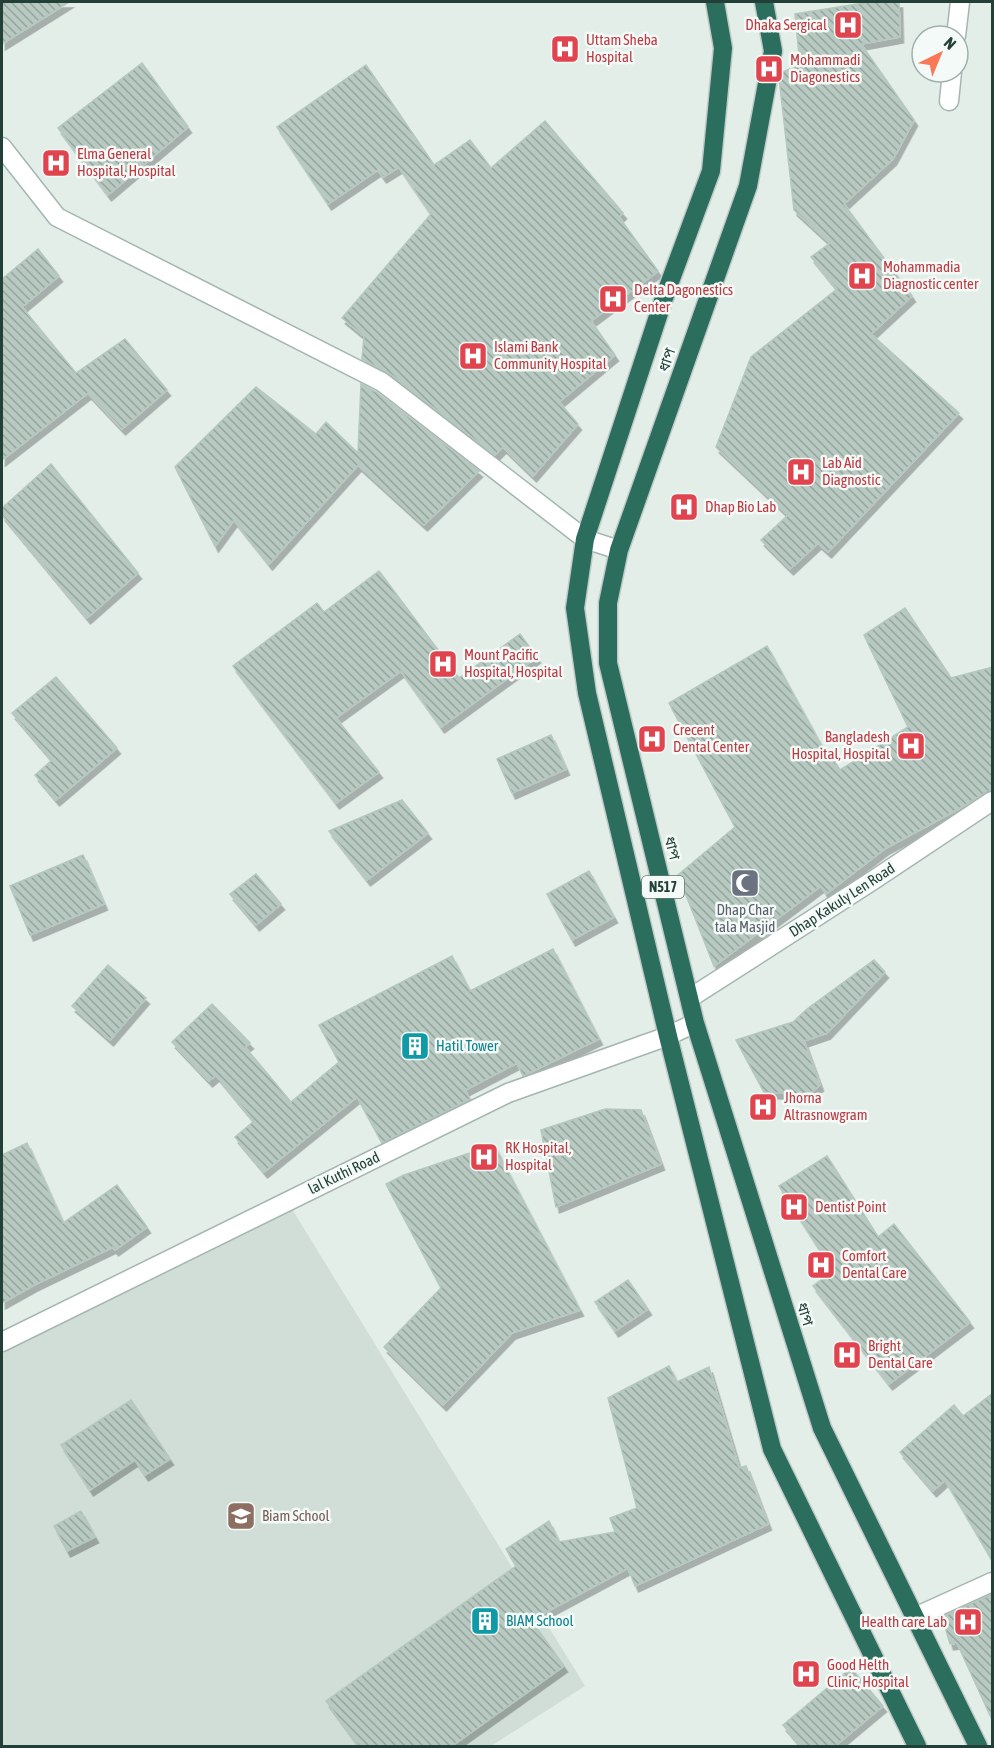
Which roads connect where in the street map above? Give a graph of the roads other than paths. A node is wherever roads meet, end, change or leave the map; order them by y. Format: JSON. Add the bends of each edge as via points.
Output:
{"nodes":[{"id":1,"x":715,"y":2,"type":"edge"},
{"id":2,"x":764,"y":2,"type":"edge"},
{"id":3,"x":960,"y":2,"type":"edge"},
{"id":4,"x":957,"y":24,"type":"edge"},
{"id":5,"x":951,"y":84,"type":"edge"},
{"id":6,"x":949,"y":101,"type":"dead end"},
{"id":7,"x":2,"y":147,"type":"edge"},
{"id":8,"x":585,"y":539,"type":"junction"},
{"id":9,"x":619,"y":550,"type":"junction"},
{"id":10,"x":993,"y":801,"type":"edge"},
{"id":11,"x":690,"y":998,"type":"junction"},
{"id":12,"x":695,"y":1023,"type":"junction"},
{"id":13,"x":668,"y":1036,"type":"junction"},
{"id":14,"x":2,"y":1342,"type":"edge"},
{"id":15,"x":993,"y":1582,"type":"edge"},
{"id":16,"x":915,"y":1617,"type":"junction"},
{"id":17,"x":917,"y":1746,"type":"edge"},
{"id":18,"x":978,"y":1746,"type":"edge"}],
"edges":[{"from":1,"to":8,"type":"highway","name":"ধাপ","number":"N517","via":[[723,48],[711,171],[664,298]]},
{"from":2,"to":9,"type":"highway","name":"ধাপ","number":"N517","via":[[773,51],[748,186]]},
{"from":3,"to":4,"type":"street"},
{"from":5,"to":6,"type":"street"},
{"from":7,"to":8,"type":"street","via":[[57,217],[382,382]]},
{"from":8,"to":9,"type":"street"},
{"from":8,"to":13,"type":"highway","name":"ধাপ","number":"N517","via":[[575,608],[587,693]]},
{"from":9,"to":11,"type":"highway","name":"ধাপ","number":"N517","via":[[608,603],[608,663]]},
{"from":10,"to":11,"type":"street","name":"Dhap Kakuly Len Road"},
{"from":11,"to":12,"type":"highway","name":"ধাপ","number":"N517"},
{"from":12,"to":13,"type":"street","name":"lal Kuthi Road"},
{"from":12,"to":16,"type":"highway","name":"ধাপ","number":"N517","via":[[822,1428]]},
{"from":13,"to":14,"type":"street","name":"lal Kuthi Road","via":[[508,1093]]},
{"from":13,"to":17,"type":"highway","name":"ধাপ","number":"N517","via":[[772,1449]]},
{"from":15,"to":16,"type":"street"},
{"from":16,"to":18,"type":"highway","name":"ধাপ","number":"N517"}]}
